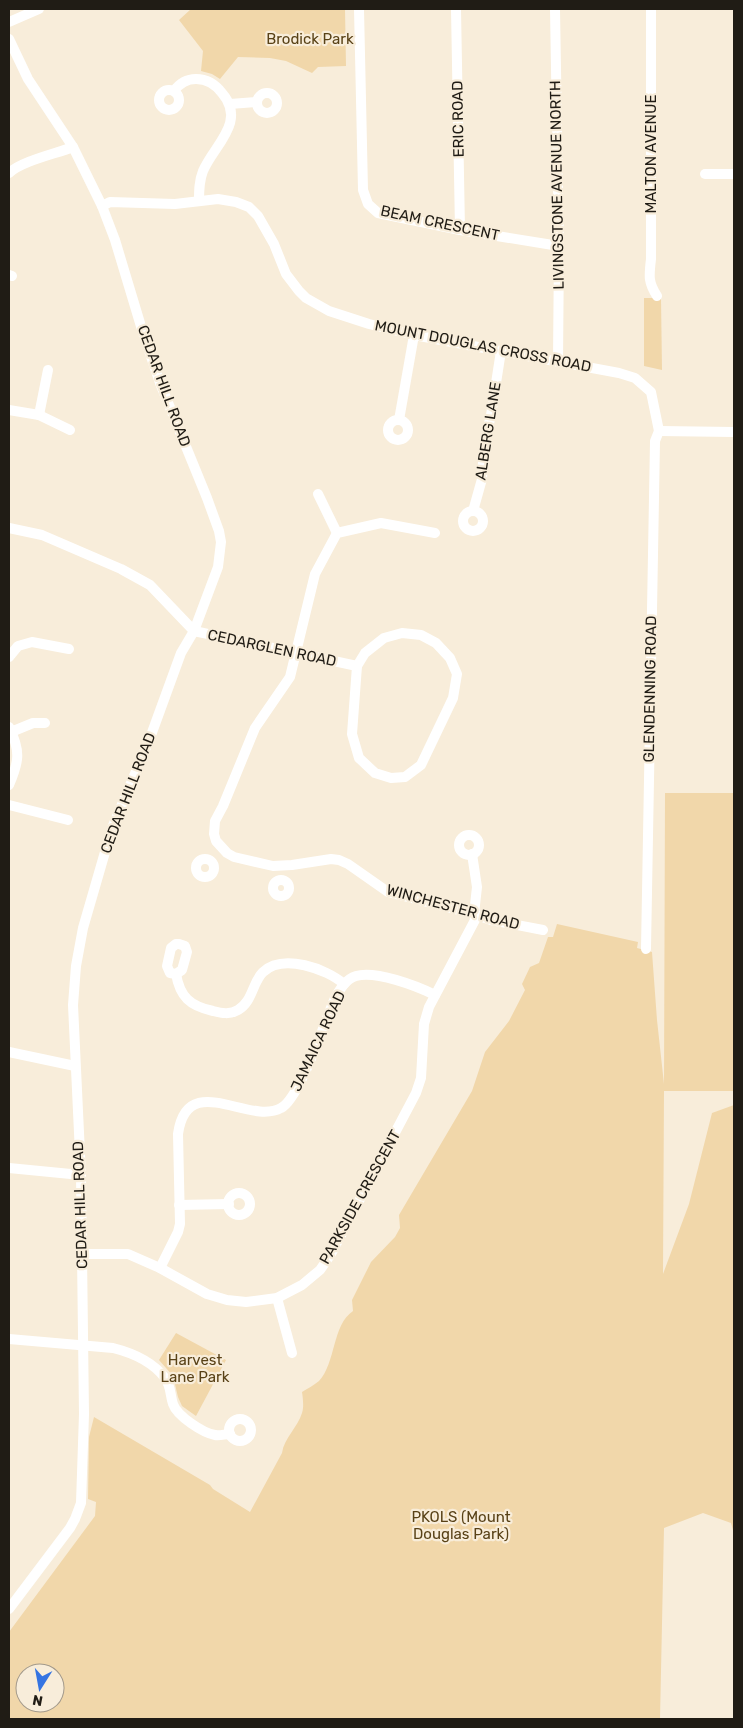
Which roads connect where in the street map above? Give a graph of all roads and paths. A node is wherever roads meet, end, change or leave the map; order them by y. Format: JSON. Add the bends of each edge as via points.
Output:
{"nodes":[{"id":1,"x":39,"y":9,"type":"edge"},
{"id":2,"x":359,"y":9,"type":"edge"},
{"id":3,"x":456,"y":9,"type":"edge"},
{"id":4,"x":555,"y":9,"type":"edge"},
{"id":5,"x":651,"y":9,"type":"edge"},
{"id":6,"x":9,"y":22,"type":"edge"},
{"id":7,"x":9,"y":39,"type":"edge"},
{"id":8,"x":174,"y":91,"type":"dead end"},
{"id":9,"x":257,"y":102,"type":"dead end"},
{"id":10,"x":230,"y":104,"type":"junction"},
{"id":11,"x":73,"y":147,"type":"junction"},
{"id":12,"x":9,"y":173,"type":"edge"},
{"id":13,"x":705,"y":174,"type":"dead end"},
{"id":14,"x":734,"y":174,"type":"edge"},
{"id":15,"x":198,"y":201,"type":"junction"},
{"id":16,"x":102,"y":206,"type":"junction"},
{"id":17,"x":460,"y":230,"type":"junction"},
{"id":18,"x":559,"y":246,"type":"junction"},
{"id":19,"x":658,"y":296,"type":"dead end"},
{"id":20,"x":414,"y":335,"type":"junction"},
{"id":21,"x":501,"y":351,"type":"junction"},
{"id":22,"x":558,"y":362,"type":"junction"},
{"id":23,"x":48,"y":370,"type":"dead end"},
{"id":24,"x":9,"y":410,"type":"edge"},
{"id":25,"x":39,"y":415,"type":"junction"},
{"id":26,"x":399,"y":420,"type":"dead end"},
{"id":27,"x":70,"y":430,"type":"dead end"},
{"id":28,"x":659,"y":431,"type":"junction"},
{"id":29,"x":734,"y":432,"type":"edge"},
{"id":30,"x":318,"y":494,"type":"dead end"},
{"id":31,"x":474,"y":511,"type":"dead end"},
{"id":32,"x":9,"y":528,"type":"edge"},
{"id":33,"x":336,"y":533,"type":"junction"},
{"id":34,"x":435,"y":533,"type":"dead end"},
{"id":35,"x":194,"y":631,"type":"junction"},
{"id":36,"x":69,"y":649,"type":"dead end"},
{"id":37,"x":297,"y":653,"type":"junction"},
{"id":38,"x":9,"y":657,"type":"edge"},
{"id":39,"x":357,"y":666,"type":"junction"},
{"id":40,"x":45,"y":723,"type":"dead end"},
{"id":41,"x":10,"y":730,"type":"edge"},
{"id":42,"x":9,"y":785,"type":"edge"},
{"id":43,"x":9,"y":805,"type":"edge"},
{"id":44,"x":68,"y":820,"type":"dead end"},
{"id":45,"x":221,"y":847,"type":"junction"},
{"id":46,"x":472,"y":854,"type":"dead end"},
{"id":47,"x":211,"y":861,"type":"dead end"},
{"id":48,"x":282,"y":865,"type":"junction"},
{"id":49,"x":282,"y":880,"type":"dead end"},
{"id":50,"x":474,"y":914,"type":"junction"},
{"id":51,"x":543,"y":930,"type":"dead end"},
{"id":52,"x":646,"y":949,"type":"dead end"},
{"id":53,"x":176,"y":974,"type":"dead end"},
{"id":54,"x":344,"y":984,"type":"junction"},
{"id":55,"x":435,"y":995,"type":"junction"},
{"id":56,"x":9,"y":1052,"type":"edge"},
{"id":57,"x":75,"y":1066,"type":"junction"},
{"id":58,"x":9,"y":1168,"type":"edge"},
{"id":59,"x":80,"y":1175,"type":"junction"},
{"id":60,"x":228,"y":1204,"type":"dead end"},
{"id":61,"x":179,"y":1205,"type":"junction"},
{"id":62,"x":82,"y":1254,"type":"junction"},
{"id":63,"x":160,"y":1268,"type":"junction"},
{"id":64,"x":277,"y":1298,"type":"junction"},
{"id":65,"x":9,"y":1339,"type":"edge"},
{"id":66,"x":83,"y":1346,"type":"junction"},
{"id":67,"x":292,"y":1353,"type":"dead end"},
{"id":68,"x":230,"y":1434,"type":"dead end"},
{"id":69,"x":9,"y":1609,"type":"edge"}],
"edges":[{"from":1,"to":6,"type":"street"},
{"from":2,"to":17,"type":"street","name":"BEAM CRESCENT","via":[[363,190],[368,204],[378,213]]},
{"from":3,"to":17,"type":"street","name":"ERIC ROAD"},
{"from":4,"to":18,"type":"street","name":"LIVINGSTONE AVENUE NORTH"},
{"from":5,"to":19,"type":"street","name":"MALTON AVENUE","via":[[649,276]]},
{"from":7,"to":11,"type":"street","name":"CEDAR HILL ROAD","via":[[28,79]]},
{"from":8,"to":10,"type":"street","via":[[188,80],[202,79],[219,88]]},
{"from":9,"to":10,"type":"street"},
{"from":10,"to":15,"type":"street","via":[[228,128],[203,170]]},
{"from":11,"to":12,"type":"street","via":[[23,164]]},
{"from":11,"to":16,"type":"street","name":"CEDAR HILL ROAD"},
{"from":13,"to":14,"type":"street"},
{"from":15,"to":16,"type":"street","name":"MOUNT DOUGLAS CROSS ROAD","via":[[175,204],[110,202]]},
{"from":15,"to":20,"type":"street","name":"MOUNT DOUGLAS CROSS ROAD","via":[[236,202],[249,207],[274,244],[286,274],[306,298],[369,324]]},
{"from":16,"to":35,"type":"street","name":"CEDAR HILL ROAD","via":[[160,383],[219,531],[221,553],[218,567]]},
{"from":17,"to":18,"type":"street","name":"BEAM CRESCENT"},
{"from":18,"to":22,"type":"street","name":"LIVINGSTONE AVENUE NORTH"},
{"from":20,"to":21,"type":"street","name":"MOUNT DOUGLAS CROSS ROAD"},
{"from":20,"to":26,"type":"street"},
{"from":21,"to":22,"type":"street","name":"MOUNT DOUGLAS CROSS ROAD"},
{"from":21,"to":31,"type":"street","name":"ALBERG LANE","via":[[484,445],[483,474]]},
{"from":22,"to":28,"type":"street","name":"MOUNT DOUGLAS CROSS ROAD","via":[[634,378],[651,392]]},
{"from":23,"to":25,"type":"street"},
{"from":24,"to":25,"type":"street"},
{"from":25,"to":27,"type":"street"},
{"from":28,"to":29,"type":"street"},
{"from":28,"to":52,"type":"street","name":"GLENDENNING ROAD","via":[[654,441]]},
{"from":30,"to":33,"type":"street"},
{"from":32,"to":35,"type":"street","name":"CEDARGLEN ROAD","via":[[42,535],[121,568],[150,586]]},
{"from":33,"to":34,"type":"street","via":[[381,523]]},
{"from":33,"to":37,"type":"street","via":[[315,574]]},
{"from":35,"to":37,"type":"street","name":"CEDARGLEN ROAD"},
{"from":35,"to":57,"type":"street","name":"CEDAR HILL ROAD","via":[[181,653],[112,828],[83,928],[73,1005]]},
{"from":36,"to":38,"type":"street","via":[[32,642],[18,646]]},
{"from":37,"to":39,"type":"street","name":"CEDARGLEN ROAD"},
{"from":37,"to":45,"type":"street","via":[[290,677],[255,728],[215,821],[214,834]]},
{"from":39,"to":39,"type":"street","name":"CEDARGLEN ROAD","via":[[352,734],[359,758],[375,773],[392,778],[405,777],[420,765],[453,698],[458,674],[450,658],[436,643],[421,635],[402,633],[384,638],[365,653]]},
{"from":40,"to":41,"type":"street"},
{"from":41,"to":42,"type":"street","via":[[17,749],[17,765]]},
{"from":43,"to":44,"type":"street"},
{"from":45,"to":47,"type":"street"},
{"from":45,"to":48,"type":"street","name":"WINCHESTER ROAD","via":[[234,857]]},
{"from":46,"to":50,"type":"street","name":"PARKSIDE CRESCENT","via":[[477,887]]},
{"from":48,"to":49,"type":"street"},
{"from":48,"to":50,"type":"street","name":"WINCHESTER ROAD","via":[[339,860],[388,892]]},
{"from":50,"to":51,"type":"street","name":"WINCHESTER ROAD"},
{"from":50,"to":55,"type":"street","name":"PARKSIDE CRESCENT","via":[[475,920]]},
{"from":53,"to":54,"type":"street","via":[[181,992],[194,1006],[221,1013],[237,1011],[244,1006],[263,973],[281,964],[328,972]]},
{"from":54,"to":55,"type":"street","name":"JAMAICA ROAD","via":[[367,975],[414,985]]},
{"from":54,"to":61,"type":"street","name":"JAMAICA ROAD","via":[[295,1092],[282,1108],[254,1111],[211,1101],[192,1107],[184,1115],[178,1134]]},
{"from":55,"to":64,"type":"street","name":"PARKSIDE CRESCENT","via":[[424,1024],[421,1078],[416,1093],[331,1254],[320,1270],[302,1285]]},
{"from":56,"to":57,"type":"street"},
{"from":57,"to":59,"type":"street","name":"CEDAR HILL ROAD"},
{"from":58,"to":59,"type":"street"},
{"from":59,"to":62,"type":"street","name":"CEDAR HILL ROAD"},
{"from":60,"to":61,"type":"street"},
{"from":61,"to":63,"type":"street","name":"JAMAICA ROAD","via":[[178,1232]]},
{"from":62,"to":63,"type":"street","name":"PARKSIDE CRESCENT","via":[[128,1254]]},
{"from":62,"to":66,"type":"street","name":"CEDAR HILL ROAD"},
{"from":63,"to":64,"type":"street","name":"PARKSIDE CRESCENT","via":[[207,1294],[227,1300],[246,1302]]},
{"from":64,"to":67,"type":"street"},
{"from":65,"to":66,"type":"street"},
{"from":66,"to":68,"type":"street","via":[[113,1348],[141,1358],[166,1379],[177,1412],[209,1434]]},
{"from":66,"to":69,"type":"street","name":"CEDAR HILL ROAD","via":[[81,1503],[70,1528]]}]}
